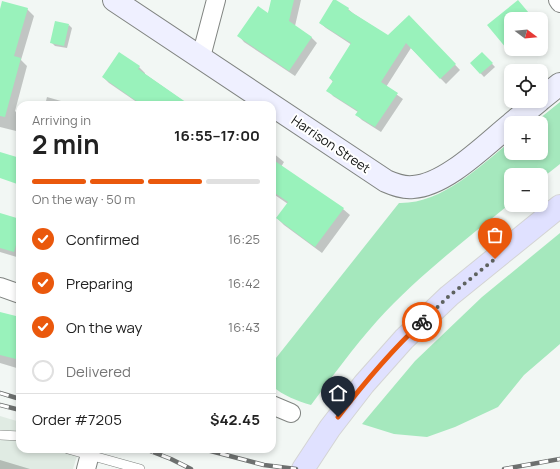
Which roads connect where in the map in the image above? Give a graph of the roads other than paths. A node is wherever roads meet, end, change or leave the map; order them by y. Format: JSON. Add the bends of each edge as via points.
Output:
{"nodes":[{"id":1,"x":114,"y":0,"type":"edge"},
{"id":2,"x":216,"y":0,"type":"edge"},
{"id":3,"x":558,"y":0,"type":"edge"},
{"id":4,"x":560,"y":3,"type":"edge"},
{"id":5,"x":201,"y":57,"type":"junction"},
{"id":6,"x":560,"y":84,"type":"edge"},
{"id":7,"x":548,"y":94,"type":"edge"},
{"id":8,"x":267,"y":101,"type":"edge"},
{"id":9,"x":276,"y":107,"type":"edge"},
{"id":10,"x":530,"y":108,"type":"edge"},
{"id":11,"x":521,"y":116,"type":"edge"},
{"id":12,"x":504,"y":130,"type":"edge"},
{"id":13,"x":560,"y":206,"type":"edge"},
{"id":14,"x":0,"y":287,"type":"edge"},
{"id":15,"x":16,"y":293,"type":"edge"},
{"id":16,"x":276,"y":407,"type":"edge"},
{"id":17,"x":291,"y":413,"type":"dead end"},
{"id":18,"x":0,"y":435,"type":"edge"},
{"id":19,"x":16,"y":436,"type":"edge"},
{"id":20,"x":74,"y":453,"type":"edge"},
{"id":21,"x":88,"y":462,"type":"edge"},
{"id":22,"x":140,"y":469,"type":"edge"},
{"id":23,"x":303,"y":469,"type":"edge"}],
"edges":[{"from":1,"to":5,"type":"street","name":"Harrison Street"},
{"from":2,"to":5,"type":"street"},
{"from":3,"to":4,"type":"street"},
{"from":5,"to":8,"type":"street","name":"Harrison Street"},
{"from":6,"to":7,"type":"street","name":"Harrison Street"},
{"from":9,"to":12,"type":"street","name":"Harrison Street","via":[[386,181],[398,186],[430,184],[450,174]]},
{"from":10,"to":11,"type":"street","name":"Harrison Street"},
{"from":13,"to":23,"type":"main road","via":[[449,296],[404,339],[364,384]]},
{"from":14,"to":15,"type":"street"},
{"from":16,"to":17,"type":"street"},
{"from":18,"to":19,"type":"lane"},
{"from":20,"to":21,"type":"lane"},
{"from":21,"to":22,"type":"lane"}]}
